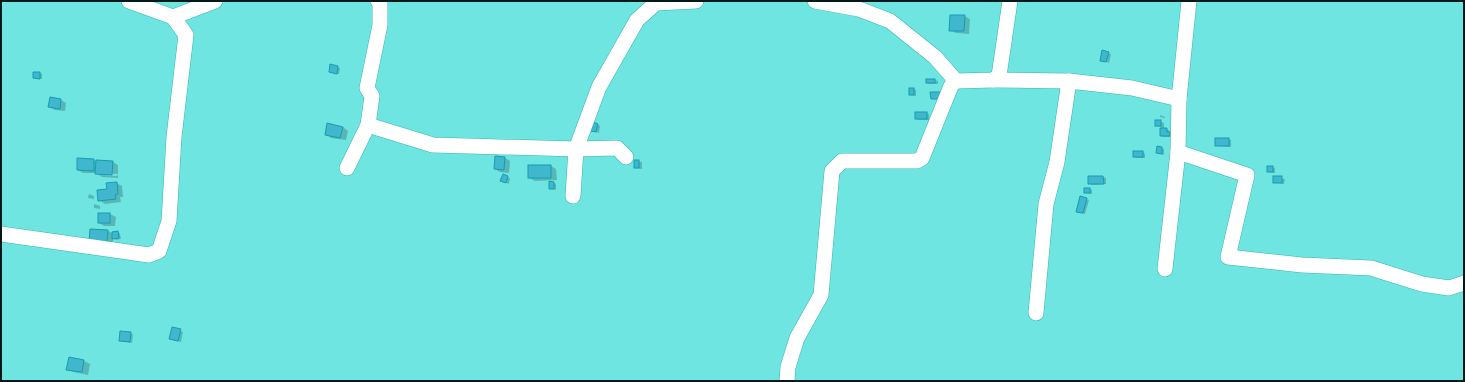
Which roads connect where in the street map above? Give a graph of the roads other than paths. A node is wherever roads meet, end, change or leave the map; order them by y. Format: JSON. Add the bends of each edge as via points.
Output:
{"nodes":[{"id":1,"x":129,"y":1,"type":"edge"},
{"id":2,"x":215,"y":1,"type":"edge"},
{"id":3,"x":378,"y":1,"type":"edge"},
{"id":4,"x":696,"y":1,"type":"edge"},
{"id":5,"x":815,"y":1,"type":"edge"},
{"id":6,"x":1010,"y":1,"type":"edge"},
{"id":7,"x":1189,"y":1,"type":"edge"},
{"id":8,"x":173,"y":17,"type":"junction"},
{"id":9,"x":993,"y":80,"type":"junction"},
{"id":10,"x":956,"y":81,"type":"junction"},
{"id":11,"x":1069,"y":81,"type":"junction"},
{"id":12,"x":1180,"y":99,"type":"junction"},
{"id":13,"x":368,"y":125,"type":"junction"},
{"id":14,"x":576,"y":149,"type":"junction"},
{"id":15,"x":1178,"y":152,"type":"junction"},
{"id":16,"x":626,"y":157,"type":"dead end"},
{"id":17,"x":347,"y":168,"type":"dead end"},
{"id":18,"x":574,"y":196,"type":"dead end"},
{"id":19,"x":1,"y":234,"type":"edge"},
{"id":20,"x":1165,"y":269,"type":"dead end"},
{"id":21,"x":1464,"y":282,"type":"edge"},
{"id":22,"x":1036,"y":312,"type":"dead end"},
{"id":23,"x":787,"y":381,"type":"edge"}],
"edges":[{"from":1,"to":8,"type":"street"},
{"from":2,"to":8,"type":"street"},
{"from":3,"to":13,"type":"street","via":[[380,25],[367,88],[372,96]]},
{"from":4,"to":14,"type":"street","via":[[656,3],[637,20],[599,87]]},
{"from":5,"to":10,"type":"street","via":[[859,9],[890,21],[935,57]]},
{"from":6,"to":9,"type":"street","via":[[999,76]]},
{"from":7,"to":12,"type":"street"},
{"from":8,"to":19,"type":"street","via":[[186,35],[174,137],[168,221],[159,251],[149,255]]},
{"from":9,"to":10,"type":"street"},
{"from":9,"to":11,"type":"street"},
{"from":10,"to":23,"type":"street","via":[[951,86],[922,158],[917,161],[842,161],[832,171],[821,295],[797,338],[788,367]]},
{"from":11,"to":12,"type":"street","via":[[1132,88]]},
{"from":11,"to":22,"type":"street","via":[[1057,162],[1046,204]]},
{"from":12,"to":15,"type":"street"},
{"from":13,"to":14,"type":"street","via":[[433,145]]},
{"from":13,"to":17,"type":"street"},
{"from":14,"to":16,"type":"street","via":[[617,148]]},
{"from":14,"to":18,"type":"street"},
{"from":15,"to":20,"type":"street"},
{"from":15,"to":21,"type":"street","via":[[1247,175],[1228,257],[1302,265],[1371,268],[1422,284],[1449,288]]}]}
